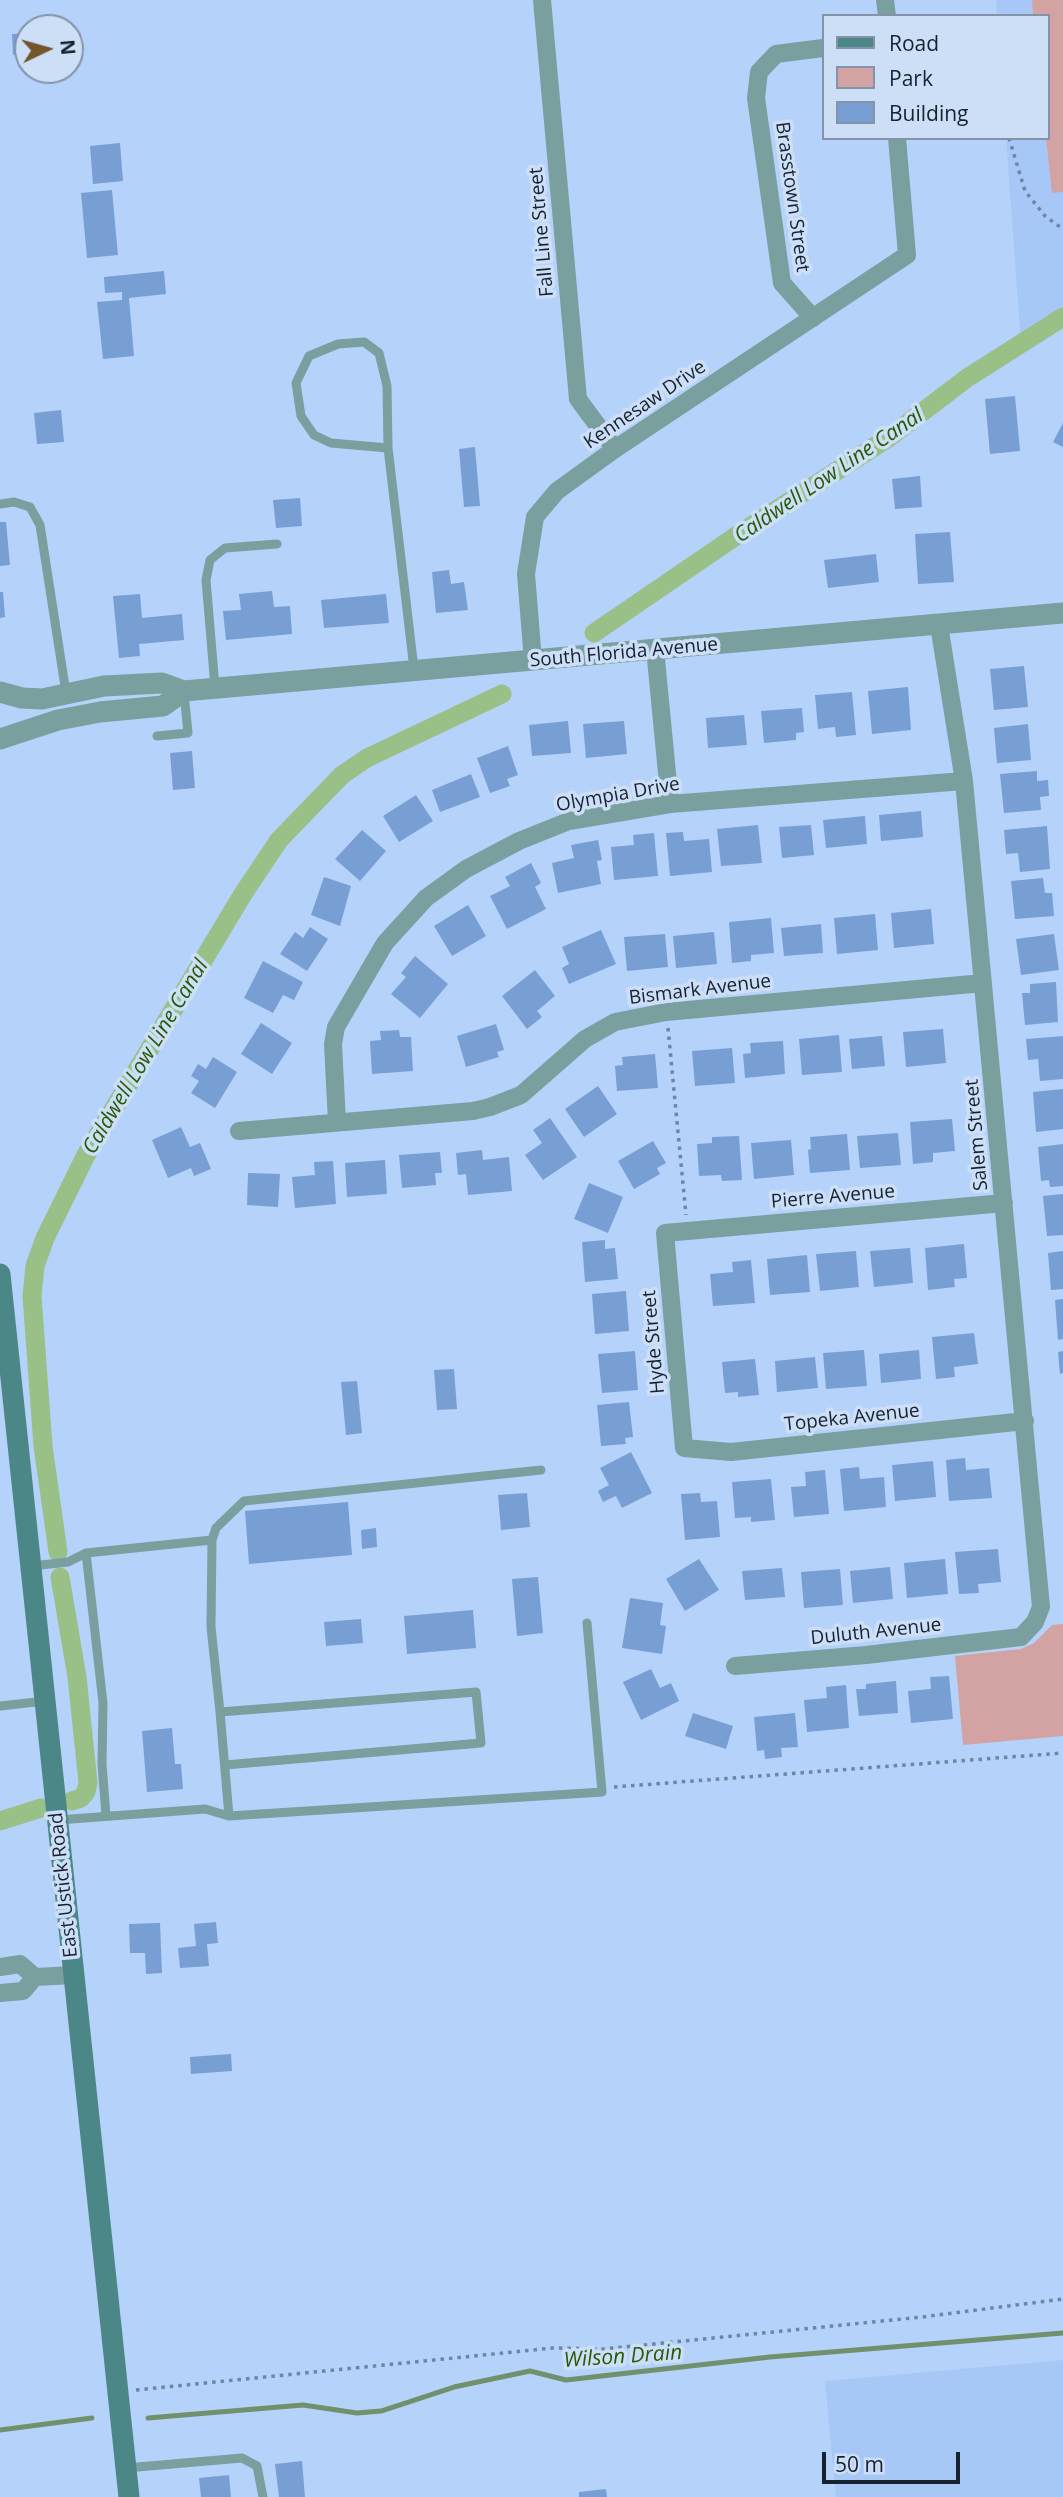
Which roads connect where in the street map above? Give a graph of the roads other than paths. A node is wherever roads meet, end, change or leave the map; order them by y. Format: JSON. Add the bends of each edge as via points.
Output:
{"nodes":[{"id":1,"x":542,"y":0,"type":"edge"},
{"id":2,"x":822,"y":48,"type":"edge"},
{"id":3,"x":897,"y":140,"type":"edge"},
{"id":4,"x":813,"y":318,"type":"junction"},
{"id":5,"x":388,"y":447,"type":"junction"},
{"id":6,"x":615,"y":449,"type":"junction"},
{"id":7,"x":0,"y":504,"type":"edge"},
{"id":8,"x":277,"y":544,"type":"dead end"},
{"id":9,"x":1063,"y":613,"type":"edge"},
{"id":10,"x":939,"y":625,"type":"junction"},
{"id":11,"x":655,"y":649,"type":"junction"},
{"id":12,"x":533,"y":661,"type":"junction"},
{"id":13,"x":414,"y":671,"type":"junction"},
{"id":14,"x":215,"y":689,"type":"junction"},
{"id":15,"x":184,"y":691,"type":"junction"},
{"id":16,"x":0,"y":692,"type":"edge"},
{"id":17,"x":66,"y":693,"type":"junction"},
{"id":18,"x":157,"y":736,"type":"dead end"},
{"id":19,"x":0,"y":739,"type":"edge"},
{"id":20,"x":964,"y":781,"type":"junction"},
{"id":21,"x":670,"y":804,"type":"junction"},
{"id":22,"x":984,"y":983,"type":"junction"},
{"id":23,"x":337,"y":1122,"type":"junction"},
{"id":24,"x":239,"y":1131,"type":"dead end"},
{"id":25,"x":1004,"y":1203,"type":"junction"},
{"id":26,"x":665,"y":1233,"type":"joint"},
{"id":27,"x":0,"y":1274,"type":"edge"},
{"id":28,"x":1025,"y":1421,"type":"junction"},
{"id":29,"x":684,"y":1448,"type":"joint"},
{"id":30,"x":541,"y":1470,"type":"dead end"},
{"id":31,"x":212,"y":1540,"type":"junction"},
{"id":32,"x":86,"y":1553,"type":"junction"},
{"id":33,"x":32,"y":1566,"type":"junction"},
{"id":34,"x":587,"y":1623,"type":"dead end"},
{"id":35,"x":1021,"y":1637,"type":"joint"},
{"id":36,"x":735,"y":1666,"type":"dead end"},
{"id":37,"x":45,"y":1701,"type":"junction"},
{"id":38,"x":0,"y":1706,"type":"edge"},
{"id":39,"x":220,"y":1712,"type":"junction"},
{"id":40,"x":225,"y":1765,"type":"junction"},
{"id":41,"x":106,"y":1816,"type":"junction"},
{"id":42,"x":229,"y":1816,"type":"junction"},
{"id":43,"x":57,"y":1820,"type":"junction"},
{"id":44,"x":0,"y":1966,"type":"edge"},
{"id":45,"x":74,"y":1975,"type":"junction"},
{"id":46,"x":35,"y":1977,"type":"junction"},
{"id":47,"x":0,"y":1993,"type":"edge"},
{"id":48,"x":126,"y":2468,"type":"junction"},
{"id":49,"x":129,"y":2497,"type":"edge"},
{"id":50,"x":263,"y":2497,"type":"edge"}],
"edges":[{"from":1,"to":6,"type":"street","name":"Fall Line Street","via":[[579,400]]},
{"from":2,"to":4,"type":"street","name":"Brasstown Street","via":[[776,54],[759,72],[756,98],[782,283]]},
{"from":3,"to":4,"type":"street","name":"Kennesaw Drive","via":[[906,255]]},
{"from":4,"to":6,"type":"street","name":"Kennesaw Drive"},
{"from":5,"to":5,"type":"lane","via":[[387,386],[379,353],[364,342],[338,344],[309,356],[296,383],[301,416],[314,435],[331,443]]},
{"from":5,"to":13,"type":"lane"},
{"from":6,"to":12,"type":"street","name":"Kennesaw Drive","via":[[556,491],[535,517],[526,574]]},
{"from":7,"to":17,"type":"lane","via":[[30,507],[40,525]]},
{"from":8,"to":14,"type":"lane","via":[[225,548],[211,560],[206,580]]},
{"from":9,"to":10,"type":"street","name":"South Florida Avenue"},
{"from":10,"to":11,"type":"street","name":"South Florida Avenue"},
{"from":10,"to":20,"type":"street","name":"Salem Street"},
{"from":11,"to":12,"type":"street","name":"South Florida Avenue"},
{"from":11,"to":21,"type":"street"},
{"from":12,"to":13,"type":"street","name":"South Florida Avenue"},
{"from":13,"to":14,"type":"street","name":"South Florida Avenue"},
{"from":14,"to":15,"type":"street","name":"South Florida Avenue"},
{"from":15,"to":17,"type":"street","name":"South Florida Avenue","via":[[162,683]]},
{"from":15,"to":18,"type":"lane","via":[[188,733]]},
{"from":15,"to":19,"type":"street","name":"South Florida Avenue","via":[[163,706],[58,720]]},
{"from":16,"to":17,"type":"street","name":"South Florida Avenue","via":[[42,699]]},
{"from":20,"to":21,"type":"street","name":"Olympia Drive"},
{"from":20,"to":22,"type":"street","name":"Salem Street"},
{"from":21,"to":23,"type":"street","name":"Olympia Drive","via":[[569,821],[466,869],[426,898],[385,943],[336,1027]]},
{"from":22,"to":23,"type":"street","name":"Bismark Avenue","via":[[666,1012],[615,1022],[585,1039],[521,1094],[490,1107]]},
{"from":22,"to":25,"type":"street","name":"Salem Street"},
{"from":23,"to":24,"type":"street","name":"Bismark Avenue"},
{"from":25,"to":26,"type":"street","name":"Pierre Avenue"},
{"from":25,"to":28,"type":"street","name":"Salem Street"},
{"from":26,"to":29,"type":"street","name":"Hyde Street"},
{"from":27,"to":33,"type":"main road","name":"East Ustick Road"},
{"from":28,"to":29,"type":"street","name":"Topeka Avenue","via":[[731,1452]]},
{"from":28,"to":35,"type":"street","name":"Salem Street","via":[[1041,1607]]},
{"from":30,"to":31,"type":"lane","via":[[244,1501],[216,1528]]},
{"from":31,"to":32,"type":"lane"},
{"from":31,"to":39,"type":"lane","via":[[211,1627]]},
{"from":32,"to":33,"type":"lane","via":[[68,1562]]},
{"from":32,"to":41,"type":"lane","via":[[103,1703]]},
{"from":33,"to":37,"type":"main road","name":"East Ustick Road"},
{"from":34,"to":42,"type":"lane","via":[[602,1793]]},
{"from":35,"to":36,"type":"street","name":"Duluth Avenue"},
{"from":37,"to":38,"type":"lane"},
{"from":37,"to":43,"type":"main road","name":"East Ustick Road"},
{"from":39,"to":40,"type":"lane"},
{"from":39,"to":40,"type":"lane","via":[[476,1692],[481,1743]]},
{"from":40,"to":42,"type":"lane"},
{"from":41,"to":42,"type":"lane","via":[[205,1809]]},
{"from":41,"to":43,"type":"lane"},
{"from":43,"to":45,"type":"main road","name":"East Ustick Road"},
{"from":44,"to":46,"type":"street","via":[[20,1965]]},
{"from":45,"to":46,"type":"street"},
{"from":45,"to":48,"type":"main road","name":"East Ustick Road"},
{"from":46,"to":47,"type":"street","via":[[23,1991]]},
{"from":48,"to":49,"type":"main road","name":"East Ustick Road"},
{"from":48,"to":50,"type":"lane","via":[[242,2458],[257,2466]]}]}
